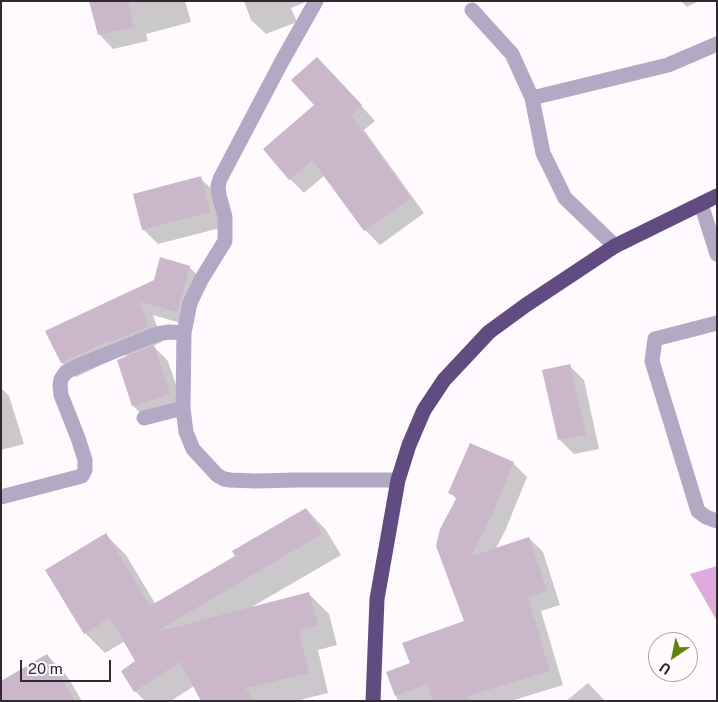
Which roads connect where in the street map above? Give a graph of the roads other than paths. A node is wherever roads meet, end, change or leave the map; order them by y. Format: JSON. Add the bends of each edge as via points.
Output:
{"nodes":[{"id":1,"x":316,"y":1,"type":"edge"},
{"id":2,"x":472,"y":10,"type":"dead end"},
{"id":3,"x":717,"y":44,"type":"edge"},
{"id":4,"x":532,"y":98,"type":"junction"},
{"id":5,"x":717,"y":196,"type":"edge"},
{"id":6,"x":701,"y":204,"type":"junction"},
{"id":7,"x":615,"y":246,"type":"junction"},
{"id":8,"x":717,"y":254,"type":"edge"},
{"id":9,"x":717,"y":323,"type":"edge"},
{"id":10,"x":184,"y":333,"type":"junction"},
{"id":11,"x":183,"y":408,"type":"junction"},
{"id":12,"x":144,"y":418,"type":"dead end"},
{"id":13,"x":398,"y":480,"type":"junction"},
{"id":14,"x":1,"y":497,"type":"edge"},
{"id":15,"x":717,"y":521,"type":"edge"},
{"id":16,"x":372,"y":701,"type":"edge"}],
"edges":[{"from":1,"to":10,"type":"street","via":[[220,179],[218,186],[225,217],[225,241],[190,303]]},
{"from":2,"to":4,"type":"street","via":[[512,54]]},
{"from":3,"to":4,"type":"street","via":[[668,65]]},
{"from":4,"to":7,"type":"street","via":[[543,153],[566,198]]},
{"from":5,"to":6,"type":"highway"},
{"from":6,"to":7,"type":"highway"},
{"from":6,"to":8,"type":"street"},
{"from":7,"to":13,"type":"highway","via":[[489,332],[461,361],[424,410]]},
{"from":9,"to":15,"type":"street","via":[[655,339],[652,361],[698,511]]},
{"from":10,"to":11,"type":"street"},
{"from":10,"to":14,"type":"street","via":[[157,334],[66,372],[61,379],[60,390],[85,460],[82,476]]},
{"from":11,"to":12,"type":"street"},
{"from":11,"to":13,"type":"street","via":[[186,432],[193,449],[224,479]]},
{"from":13,"to":16,"type":"highway","via":[[377,599]]}]}
